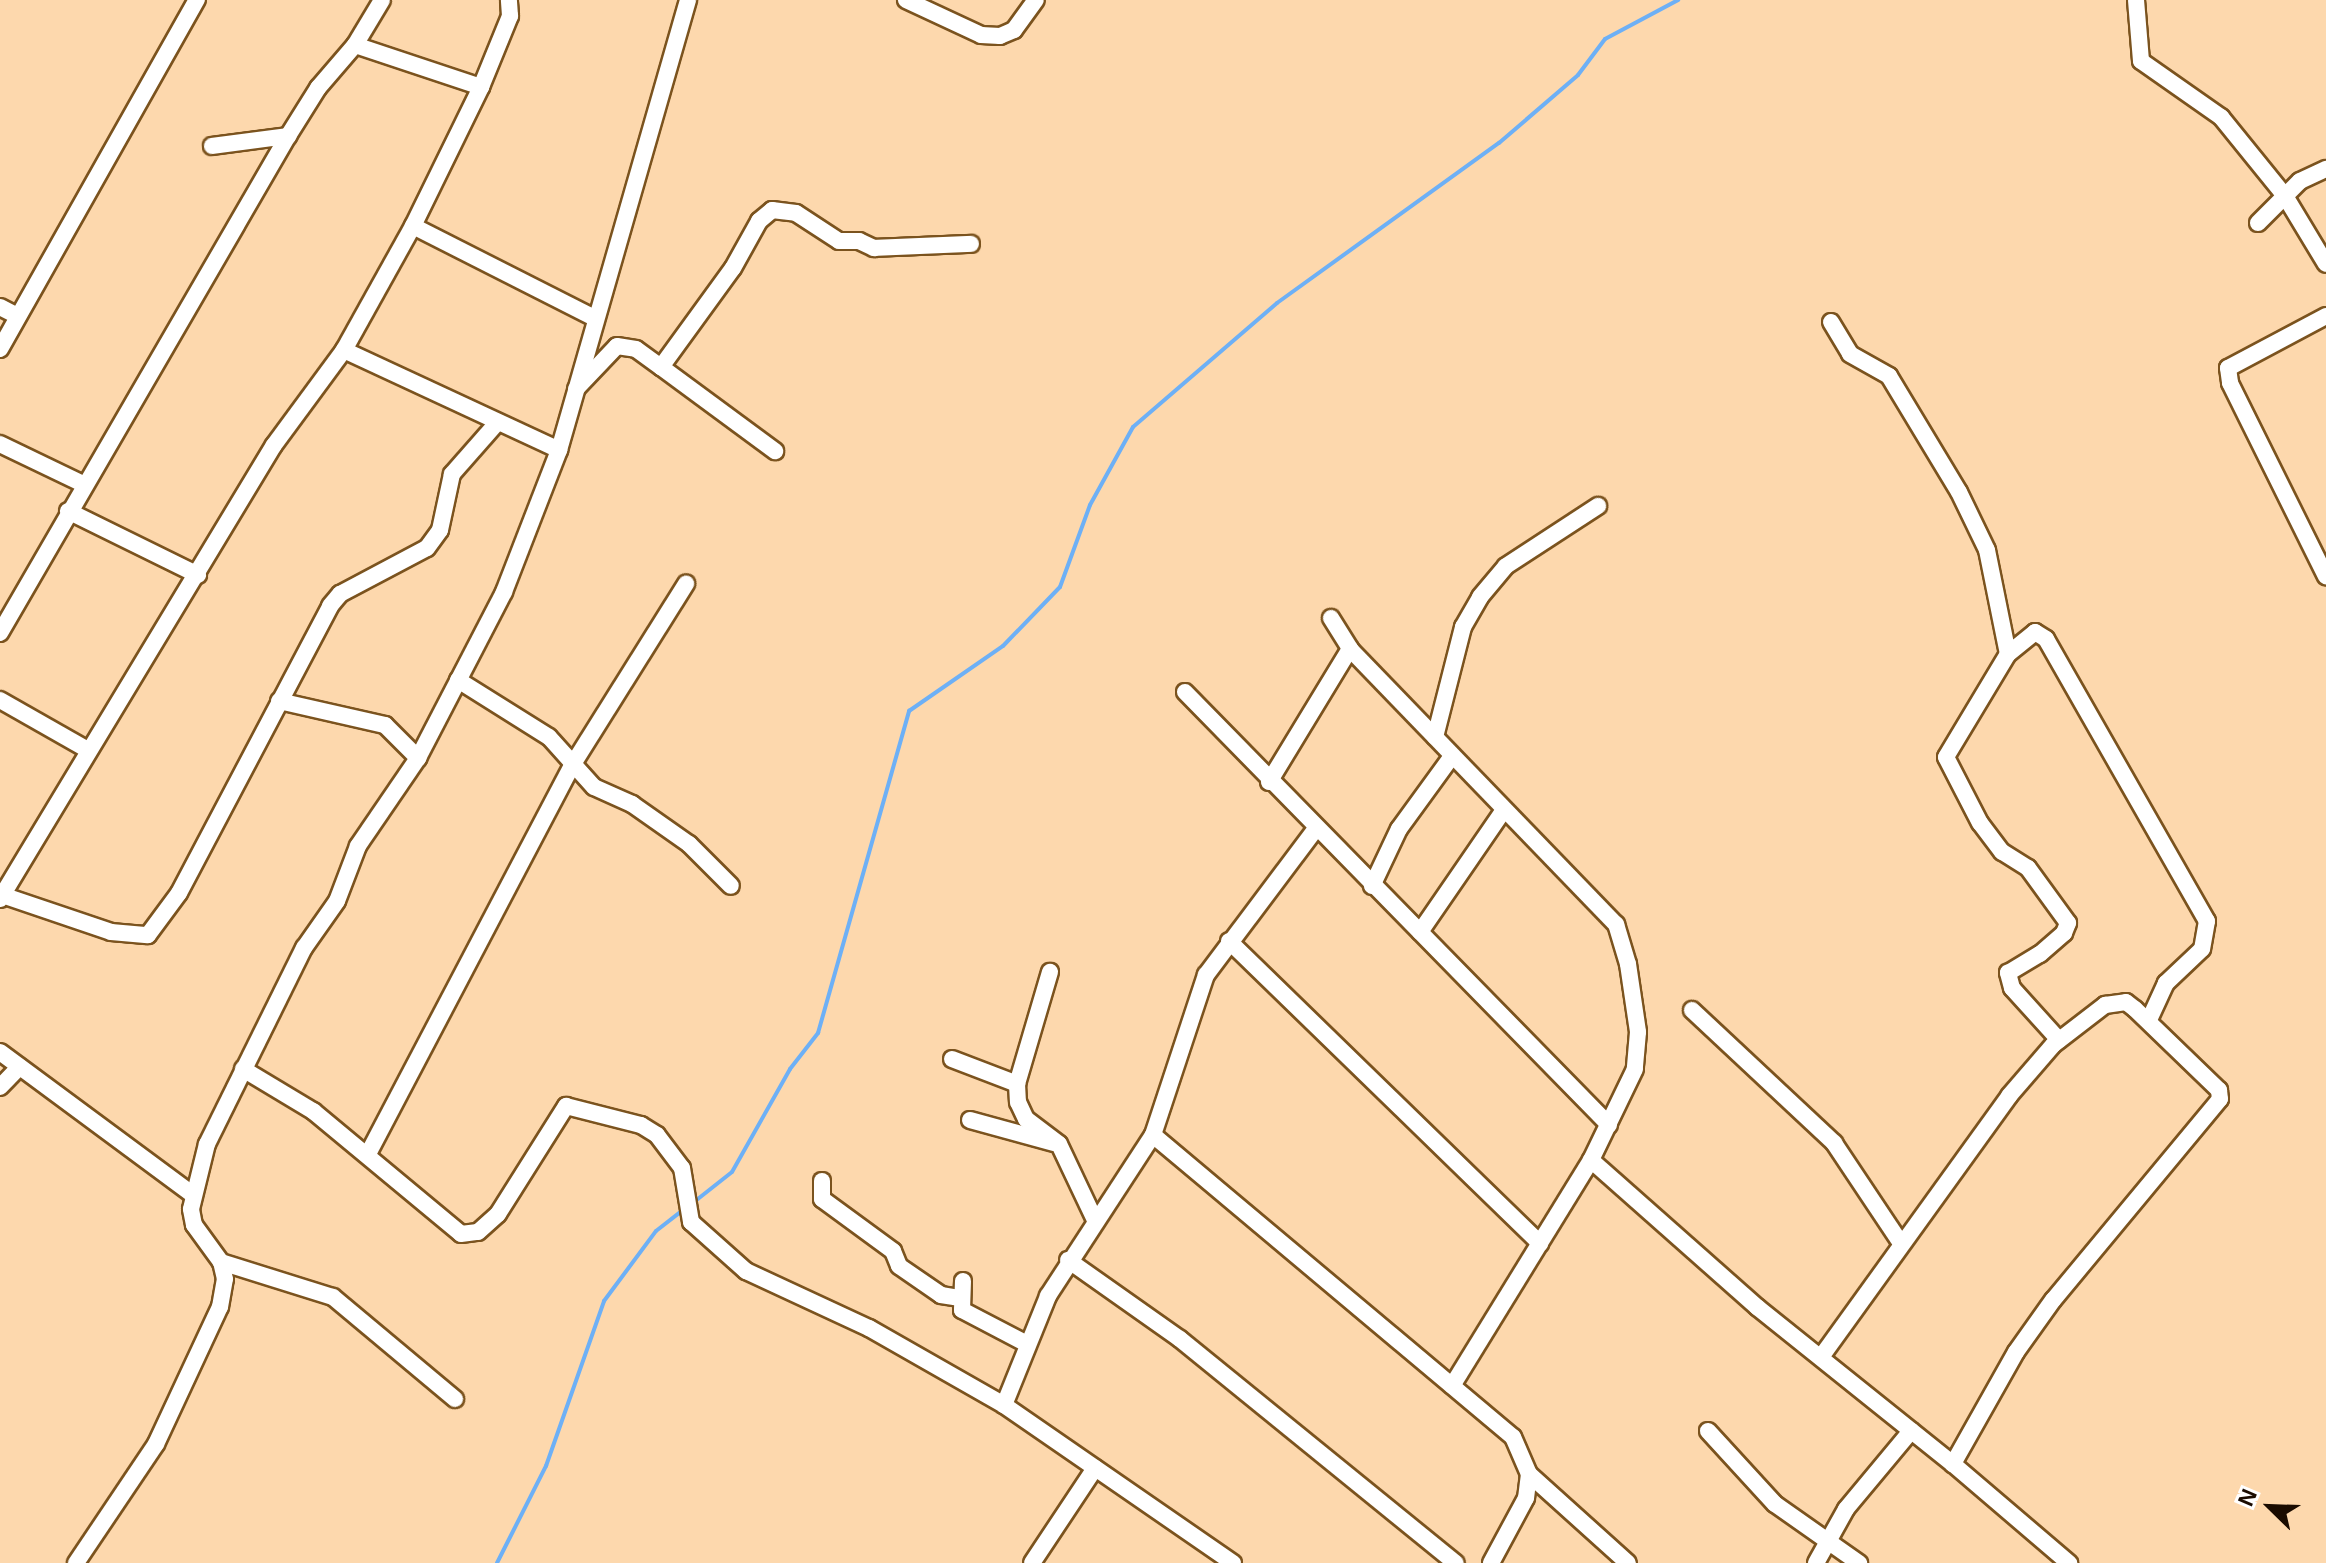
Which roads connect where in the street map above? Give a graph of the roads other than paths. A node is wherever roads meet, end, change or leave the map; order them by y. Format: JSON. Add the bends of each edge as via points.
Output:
{"nodes":[{"id":1,"x":197,"y":0,"type":"edge"},
{"id":2,"x":382,"y":0,"type":"edge"},
{"id":3,"x":509,"y":0,"type":"edge"},
{"id":4,"x":688,"y":0,"type":"edge"},
{"id":5,"x":906,"y":0,"type":"edge"},
{"id":6,"x":1036,"y":0,"type":"edge"},
{"id":7,"x":2136,"y":0,"type":"edge"},
{"id":8,"x":355,"y":45,"type":"junction"},
{"id":9,"x":481,"y":87,"type":"junction"},
{"id":10,"x":288,"y":136,"type":"junction"},
{"id":11,"x":212,"y":146,"type":"dead end"},
{"id":12,"x":2326,"y":169,"type":"edge"},
{"id":13,"x":2285,"y":196,"type":"junction"},
{"id":14,"x":2258,"y":223,"type":"dead end"},
{"id":15,"x":413,"y":226,"type":"junction"},
{"id":16,"x":971,"y":244,"type":"dead end"},
{"id":17,"x":2326,"y":264,"type":"edge"},
{"id":18,"x":0,"y":307,"type":"edge"},
{"id":19,"x":18,"y":316,"type":"junction"},
{"id":20,"x":2326,"y":316,"type":"edge"},
{"id":21,"x":594,"y":318,"type":"junction"},
{"id":22,"x":1831,"y":322,"type":"dead end"},
{"id":23,"x":0,"y":349,"type":"edge"},
{"id":24,"x":344,"y":350,"type":"junction"},
{"id":25,"x":661,"y":367,"type":"junction"},
{"id":26,"x":572,"y":393,"type":"junction"},
{"id":27,"x":496,"y":424,"type":"junction"},
{"id":28,"x":0,"y":444,"type":"edge"},
{"id":29,"x":559,"y":450,"type":"junction"},
{"id":30,"x":775,"y":451,"type":"dead end"},
{"id":31,"x":83,"y":484,"type":"junction"},
{"id":32,"x":1598,"y":506,"type":"dead end"},
{"id":33,"x":68,"y":511,"type":"junction"},
{"id":34,"x":198,"y":575,"type":"junction"},
{"id":35,"x":2326,"y":576,"type":"edge"},
{"id":36,"x":686,"y":584,"type":"dead end"},
{"id":37,"x":1331,"y":618,"type":"dead end"},
{"id":38,"x":0,"y":633,"type":"edge"},
{"id":39,"x":1350,"y":649,"type":"junction"},
{"id":40,"x":2008,"y":654,"type":"junction"},
{"id":41,"x":458,"y":680,"type":"junction"},
{"id":42,"x":1185,"y":692,"type":"dead end"},
{"id":43,"x":0,"y":700,"type":"edge"},
{"id":44,"x":279,"y":701,"type":"junction"},
{"id":45,"x":1435,"y":737,"type":"junction"},
{"id":46,"x":88,"y":750,"type":"junction"},
{"id":47,"x":1452,"y":756,"type":"junction"},
{"id":48,"x":418,"y":758,"type":"junction"},
{"id":49,"x":573,"y":764,"type":"junction"},
{"id":50,"x":1269,"y":782,"type":"junction"},
{"id":51,"x":1504,"y":810,"type":"junction"},
{"id":52,"x":1315,"y":830,"type":"junction"},
{"id":53,"x":731,"y":886,"type":"dead end"},
{"id":54,"x":1372,"y":886,"type":"junction"},
{"id":55,"x":1,"y":897,"type":"edge"},
{"id":56,"x":1420,"y":932,"type":"junction"},
{"id":57,"x":1229,"y":941,"type":"junction"},
{"id":58,"x":1050,"y":972,"type":"dead end"},
{"id":59,"x":1692,"y":1010,"type":"dead end"},
{"id":60,"x":2149,"y":1020,"type":"junction"},
{"id":61,"x":2059,"y":1040,"type":"junction"},
{"id":62,"x":0,"y":1052,"type":"edge"},
{"id":63,"x":952,"y":1059,"type":"dead end"},
{"id":64,"x":19,"y":1067,"type":"junction"},
{"id":65,"x":243,"y":1069,"type":"junction"},
{"id":66,"x":1017,"y":1084,"type":"junction"},
{"id":67,"x":0,"y":1087,"type":"edge"},
{"id":68,"x":970,"y":1120,"type":"dead end"},
{"id":69,"x":1609,"y":1125,"type":"junction"},
{"id":70,"x":1153,"y":1135,"type":"junction"},
{"id":71,"x":1059,"y":1144,"type":"junction"},
{"id":72,"x":368,"y":1154,"type":"junction"},
{"id":73,"x":1591,"y":1160,"type":"junction"},
{"id":74,"x":822,"y":1181,"type":"dead end"},
{"id":75,"x":193,"y":1195,"type":"junction"},
{"id":76,"x":1095,"y":1220,"type":"junction"},
{"id":77,"x":1900,"y":1242,"type":"junction"},
{"id":78,"x":1540,"y":1243,"type":"junction"},
{"id":79,"x":1068,"y":1260,"type":"junction"},
{"id":80,"x":221,"y":1262,"type":"junction"},
{"id":81,"x":963,"y":1281,"type":"dead end"},
{"id":82,"x":959,"y":1298,"type":"junction"},
{"id":83,"x":1025,"y":1343,"type":"junction"},
{"id":84,"x":1821,"y":1357,"type":"junction"},
{"id":85,"x":1452,"y":1386,"type":"junction"},
{"id":86,"x":455,"y":1399,"type":"dead end"},
{"id":87,"x":1004,"y":1405,"type":"junction"},
{"id":88,"x":1708,"y":1431,"type":"dead end"},
{"id":89,"x":1911,"y":1431,"type":"junction"},
{"id":90,"x":1953,"y":1464,"type":"junction"},
{"id":91,"x":1095,"y":1468,"type":"junction"},
{"id":92,"x":1529,"y":1474,"type":"junction"},
{"id":93,"x":1830,"y":1541,"type":"junction"},
{"id":94,"x":2058,"y":1560,"type":"edge"},
{"id":95,"x":76,"y":1563,"type":"edge"},
{"id":96,"x":1032,"y":1563,"type":"edge"},
{"id":97,"x":1233,"y":1563,"type":"edge"},
{"id":98,"x":1456,"y":1563,"type":"edge"},
{"id":99,"x":1491,"y":1563,"type":"edge"},
{"id":100,"x":1628,"y":1563,"type":"edge"},
{"id":101,"x":1816,"y":1563,"type":"edge"},
{"id":102,"x":1859,"y":1563,"type":"edge"}],
"edges":[{"from":1,"to":19,"type":"street"},
{"from":2,"to":8,"type":"street"},
{"from":3,"to":9,"type":"street","via":[[510,16]]},
{"from":4,"to":21,"type":"street"},
{"from":5,"to":6,"type":"street","via":[[981,35],[1000,36],[1014,30]]},
{"from":7,"to":13,"type":"street","via":[[2141,61],[2221,117]]},
{"from":8,"to":9,"type":"street"},
{"from":8,"to":10,"type":"street","via":[[318,88]]},
{"from":9,"to":15,"type":"street"},
{"from":10,"to":11,"type":"street"},
{"from":10,"to":31,"type":"street"},
{"from":12,"to":13,"type":"street","via":[[2300,181]]},
{"from":13,"to":14,"type":"street"},
{"from":13,"to":17,"type":"street"},
{"from":15,"to":21,"type":"street"},
{"from":15,"to":24,"type":"street"},
{"from":16,"to":25,"type":"street","via":[[874,248],[839,241],[796,213],[772,210],[759,221],[733,268]]},
{"from":18,"to":19,"type":"street"},
{"from":19,"to":23,"type":"street"},
{"from":20,"to":35,"type":"street","via":[[2228,368],[2230,383]]},
{"from":21,"to":26,"type":"street"},
{"from":22,"to":40,"type":"street","via":[[1850,354],[1889,376],[1959,492],[1987,550]]},
{"from":24,"to":27,"type":"street"},
{"from":24,"to":34,"type":"street","via":[[274,445]]},
{"from":25,"to":26,"type":"street","via":[[636,349],[617,346]]},
{"from":25,"to":30,"type":"street"},
{"from":26,"to":29,"type":"street"},
{"from":27,"to":29,"type":"street"},
{"from":27,"to":44,"type":"street","via":[[452,474],[440,530],[427,548],[340,594]]},
{"from":28,"to":31,"type":"street"},
{"from":29,"to":41,"type":"street","via":[[504,592]]},
{"from":31,"to":33,"type":"street"},
{"from":32,"to":45,"type":"street","via":[[1506,566],[1480,597],[1463,627]]},
{"from":33,"to":34,"type":"street"},
{"from":33,"to":38,"type":"street"},
{"from":34,"to":46,"type":"street"},
{"from":36,"to":49,"type":"street"},
{"from":37,"to":39,"type":"street"},
{"from":39,"to":45,"type":"street"},
{"from":39,"to":50,"type":"street"},
{"from":40,"to":60,"type":"street","via":[[2035,632],[2046,639],[2207,921],[2202,949],[2166,983]]},
{"from":40,"to":61,"type":"street","via":[[1946,757],[1980,823],[2002,852],[2028,868],[2068,923],[2052,943],[2008,973],[2012,988]]},
{"from":41,"to":48,"type":"street"},
{"from":41,"to":49,"type":"street","via":[[549,737]]},
{"from":42,"to":50,"type":"street"},
{"from":43,"to":46,"type":"street"},
{"from":44,"to":48,"type":"street","via":[[385,725]]},
{"from":44,"to":55,"type":"street","via":[[179,893],[148,935],[111,932]]},
{"from":45,"to":47,"type":"street"},
{"from":46,"to":55,"type":"street"},
{"from":47,"to":51,"type":"street"},
{"from":47,"to":54,"type":"street","via":[[1399,829]]},
{"from":48,"to":65,"type":"street","via":[[358,846],[337,901],[304,948]]},
{"from":49,"to":53,"type":"street","via":[[594,787],[632,804],[689,844]]},
{"from":49,"to":72,"type":"street"},
{"from":50,"to":52,"type":"street"},
{"from":51,"to":56,"type":"street"},
{"from":51,"to":69,"type":"street","via":[[1616,924],[1638,1032],[1635,1069]]},
{"from":52,"to":54,"type":"street"},
{"from":52,"to":57,"type":"street"},
{"from":54,"to":56,"type":"street"},
{"from":56,"to":69,"type":"street"},
{"from":57,"to":70,"type":"street","via":[[1196,994],[1167,1106]]},
{"from":57,"to":78,"type":"street"},
{"from":58,"to":66,"type":"street"},
{"from":59,"to":77,"type":"street","via":[[1834,1143]]},
{"from":60,"to":61,"type":"street","via":[[2126,1002],[2114,1002]]},
{"from":60,"to":90,"type":"street","via":[[2219,1090],[2220,1099],[2053,1300],[2016,1352]]},
{"from":61,"to":77,"type":"street","via":[[2009,1096]]},
{"from":62,"to":64,"type":"street"},
{"from":63,"to":66,"type":"street"},
{"from":64,"to":67,"type":"street"},
{"from":64,"to":75,"type":"street"},
{"from":65,"to":72,"type":"street","via":[[313,1111]]},
{"from":65,"to":75,"type":"street","via":[[207,1144]]},
{"from":66,"to":71,"type":"street","via":[[1026,1119]]},
{"from":68,"to":71,"type":"street"},
{"from":69,"to":73,"type":"street"},
{"from":70,"to":76,"type":"street"},
{"from":70,"to":85,"type":"street"},
{"from":71,"to":76,"type":"street"},
{"from":72,"to":87,"type":"street","via":[[461,1234],[478,1232],[498,1214],[566,1106],[641,1125],[657,1135],[682,1168],[691,1222],[746,1271],[869,1328]]},
{"from":73,"to":78,"type":"street"},
{"from":73,"to":84,"type":"street"},
{"from":74,"to":82,"type":"street","via":[[822,1199],[893,1251],[899,1266],[941,1295]]},
{"from":75,"to":80,"type":"street","via":[[194,1225]]},
{"from":76,"to":79,"type":"street"},
{"from":77,"to":84,"type":"street"},
{"from":78,"to":85,"type":"street"},
{"from":79,"to":83,"type":"street"},
{"from":79,"to":98,"type":"street","via":[[1180,1339]]},
{"from":80,"to":86,"type":"street","via":[[333,1297]]},
{"from":80,"to":95,"type":"street","via":[[225,1279],[220,1307],[199,1360],[156,1444]]},
{"from":81,"to":82,"type":"street"},
{"from":82,"to":83,"type":"street","via":[[974,1320]]},
{"from":83,"to":87,"type":"street"},
{"from":84,"to":89,"type":"street"},
{"from":85,"to":92,"type":"street","via":[[1513,1437]]},
{"from":87,"to":91,"type":"street"},
{"from":88,"to":93,"type":"street","via":[[1775,1504]]},
{"from":89,"to":90,"type":"street"},
{"from":89,"to":93,"type":"street","via":[[1846,1509]]},
{"from":90,"to":94,"type":"street"},
{"from":91,"to":96,"type":"street"},
{"from":91,"to":97,"type":"street"},
{"from":92,"to":99,"type":"street","via":[[1517,1519]]},
{"from":92,"to":100,"type":"street"},
{"from":93,"to":101,"type":"street"},
{"from":93,"to":102,"type":"street"}]}
